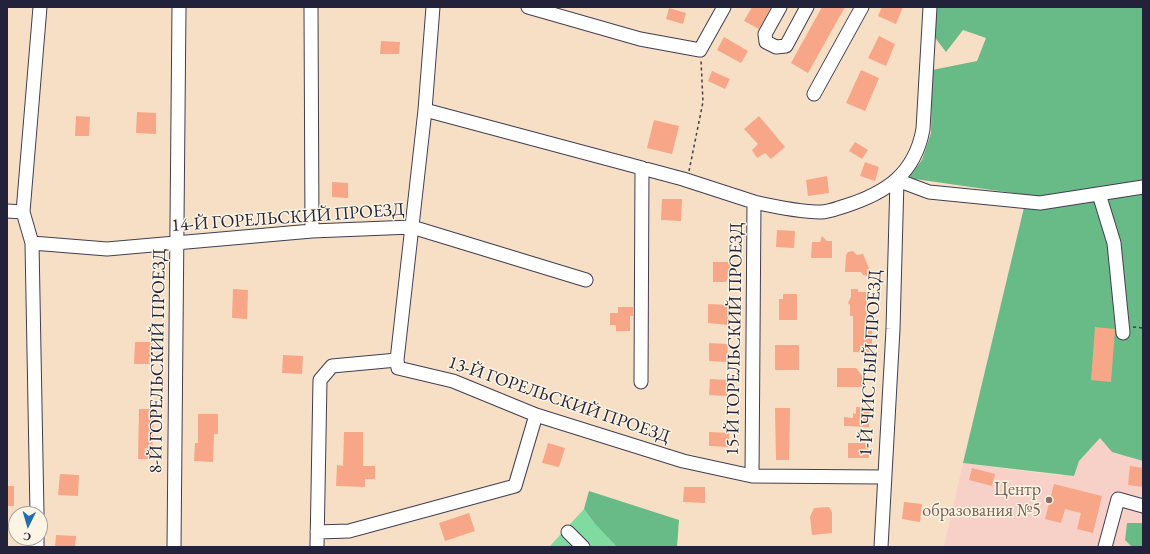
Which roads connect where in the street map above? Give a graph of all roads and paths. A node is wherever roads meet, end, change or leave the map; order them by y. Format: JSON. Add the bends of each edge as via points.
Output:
{"nodes":[{"id":1,"x":40,"y":7,"type":"edge"},
{"id":2,"x":179,"y":7,"type":"edge"},
{"id":3,"x":311,"y":7,"type":"edge"},
{"id":4,"x":433,"y":7,"type":"edge"},
{"id":5,"x":528,"y":7,"type":"edge"},
{"id":6,"x":724,"y":7,"type":"edge"},
{"id":7,"x":780,"y":7,"type":"edge"},
{"id":8,"x":807,"y":7,"type":"edge"},
{"id":9,"x":862,"y":7,"type":"edge"},
{"id":10,"x":930,"y":7,"type":"edge"},
{"id":11,"x":700,"y":50,"type":"junction"},
{"id":12,"x":814,"y":94,"type":"dead end"},
{"id":13,"x":425,"y":110,"type":"junction"},
{"id":14,"x":642,"y":168,"type":"junction"},
{"id":15,"x":688,"y":180,"type":"junction"},
{"id":16,"x":897,"y":180,"type":"junction"},
{"id":17,"x":1143,"y":188,"type":"edge"},
{"id":18,"x":1099,"y":194,"type":"junction"},
{"id":19,"x":754,"y":202,"type":"junction"},
{"id":20,"x":7,"y":211,"type":"edge"},
{"id":21,"x":23,"y":212,"type":"junction"},
{"id":22,"x":412,"y":227,"type":"junction"},
{"id":23,"x":312,"y":231,"type":"junction"},
{"id":24,"x":32,"y":243,"type":"junction"},
{"id":25,"x":178,"y":243,"type":"junction"},
{"id":26,"x":586,"y":280,"type":"dead end"},
{"id":27,"x":1123,"y":334,"type":"dead end"},
{"id":28,"x":397,"y":360,"type":"junction"},
{"id":29,"x":641,"y":382,"type":"dead end"},
{"id":30,"x":536,"y":415,"type":"junction"},
{"id":31,"x":752,"y":476,"type":"junction"},
{"id":32,"x":883,"y":477,"type":"junction"},
{"id":33,"x":37,"y":506,"type":"edge"},
{"id":34,"x":1143,"y":506,"type":"edge"},
{"id":35,"x":317,"y":532,"type":"junction"},
{"id":36,"x":568,"y":532,"type":"dead end"},
{"id":37,"x":174,"y":547,"type":"edge"},
{"id":38,"x":316,"y":547,"type":"edge"},
{"id":39,"x":583,"y":547,"type":"edge"},
{"id":40,"x":881,"y":547,"type":"edge"},
{"id":41,"x":1105,"y":547,"type":"edge"}],
"edges":[{"from":1,"to":21,"type":"street"},
{"from":2,"to":25,"type":"street","name":"8-Й ГОРЕЛЬСКИЙ ПРОЕЗД"},
{"from":3,"to":23,"type":"street"},
{"from":4,"to":13,"type":"street"},
{"from":5,"to":11,"type":"street","via":[[640,39]]},
{"from":6,"to":11,"type":"street"},
{"from":7,"to":8,"type":"street","via":[[765,34],[766,42],[776,47],[786,46]]},
{"from":9,"to":12,"type":"street"},
{"from":10,"to":16,"type":"street","name":"15-Й ГОРЕЛЬСКИЙ ПРОЕЗД","via":[[923,129],[915,156]]},
{"from":11,"to":15,"type":"path","via":[[703,102]]},
{"from":13,"to":14,"type":"street","name":"15-Й ГОРЕЛЬСКИЙ ПРОЕЗД"},
{"from":13,"to":22,"type":"street"},
{"from":14,"to":15,"type":"street","name":"15-Й ГОРЕЛЬСКИЙ ПРОЕЗД"},
{"from":14,"to":29,"type":"street"},
{"from":15,"to":19,"type":"street","name":"15-Й ГОРЕЛЬСКИЙ ПРОЕЗД"},
{"from":16,"to":18,"type":"street","via":[[929,192],[1040,203]]},
{"from":16,"to":19,"type":"street","name":"15-Й ГОРЕЛЬСКИЙ ПРОЕЗД","via":[[876,194],[823,212],[785,209]]},
{"from":16,"to":32,"type":"street","name":"1-Й ЧИСТЫЙ ПРОЕЗД","via":[[893,329]]},
{"from":17,"to":18,"type":"street"},
{"from":18,"to":27,"type":"street","via":[[1114,243]]},
{"from":19,"to":31,"type":"street","name":"15-Й ГОРЕЛЬСКИЙ ПРОЕЗД"},
{"from":20,"to":21,"type":"street"},
{"from":21,"to":24,"type":"street"},
{"from":22,"to":23,"type":"street","name":"14-Й ГОРЕЛЬСКИЙ ПРОЕЗД"},
{"from":22,"to":26,"type":"street","name":"14-Й ГОРЕЛЬСКИЙ ПРОЕЗД"},
{"from":22,"to":28,"type":"street"},
{"from":23,"to":25,"type":"street","name":"14-Й ГОРЕЛЬСКИЙ ПРОЕЗД"},
{"from":24,"to":25,"type":"street","name":"14-Й ГОРЕЛЬСКИЙ ПРОЕЗД","via":[[107,249]]},
{"from":24,"to":33,"type":"street"},
{"from":25,"to":37,"type":"street","name":"8-Й ГОРЕЛЬСКИЙ ПРОЕЗД"},
{"from":28,"to":30,"type":"street","name":"13-Й ГОРЕЛЬСКИЙ ПРОЕЗД","via":[[398,368],[453,382]]},
{"from":28,"to":35,"type":"street","via":[[332,366],[320,380]]},
{"from":30,"to":31,"type":"street","name":"13-Й ГОРЕЛЬСКИЙ ПРОЕЗД","via":[[683,461]]},
{"from":30,"to":35,"type":"street","via":[[515,486],[349,531]]},
{"from":31,"to":32,"type":"street","name":"13-Й ГОРЕЛЬСКИЙ ПРОЕЗД"},
{"from":32,"to":40,"type":"street","name":"1-Й ЧИСТЫЙ ПРОЕЗД"},
{"from":34,"to":41,"type":"street","via":[[1118,500]]},
{"from":35,"to":38,"type":"street"},
{"from":36,"to":39,"type":"street"}]}
